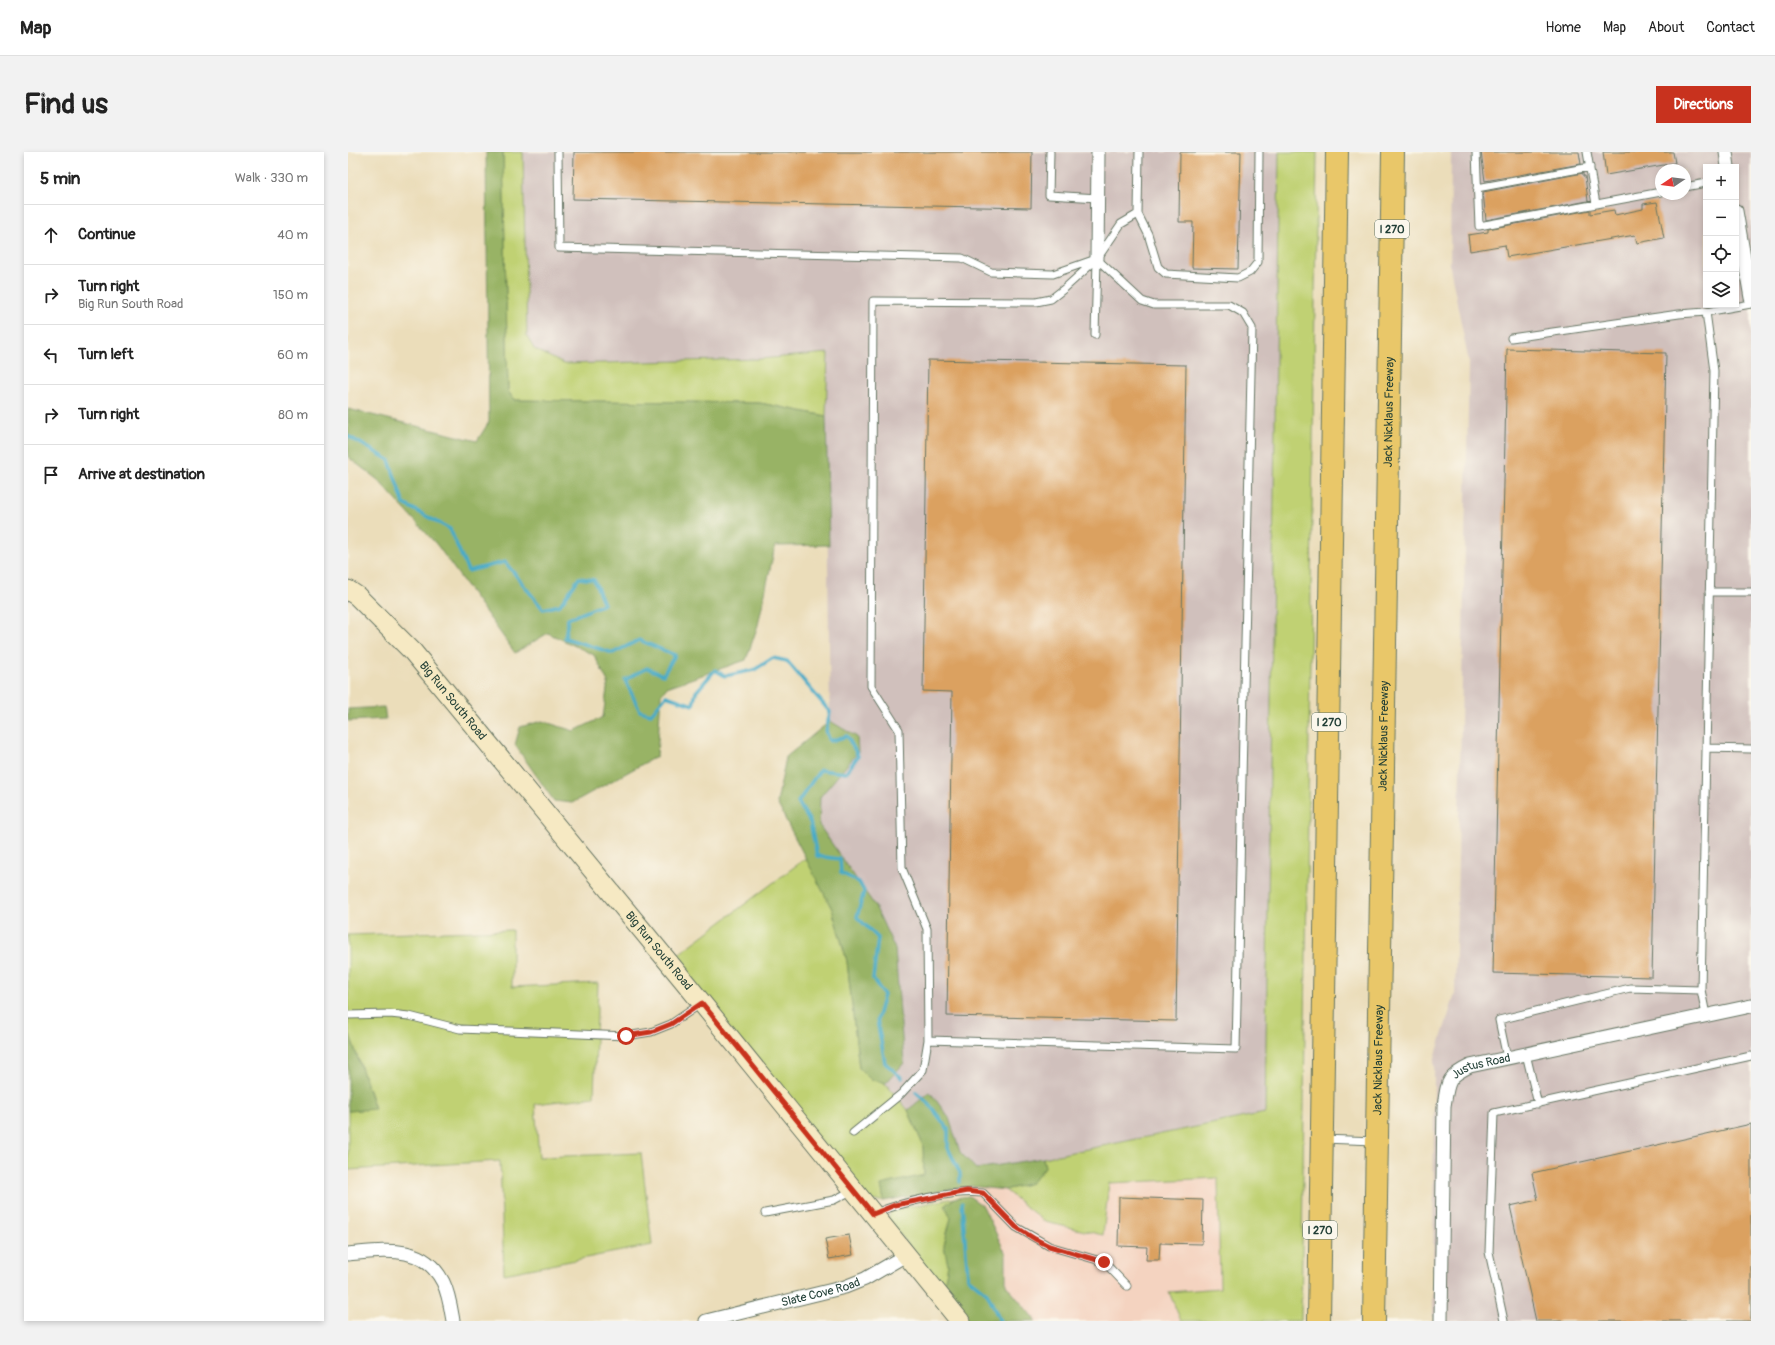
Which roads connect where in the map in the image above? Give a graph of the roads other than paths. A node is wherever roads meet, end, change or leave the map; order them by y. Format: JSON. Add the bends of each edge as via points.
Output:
{"nodes":[{"id":1,"x":558,"y":152,"type":"edge"},
{"id":2,"x":1050,"y":152,"type":"edge"},
{"id":3,"x":1098,"y":152,"type":"edge"},
{"id":4,"x":1139,"y":152,"type":"edge"},
{"id":5,"x":1259,"y":152,"type":"edge"},
{"id":6,"x":1337,"y":152,"type":"edge"},
{"id":7,"x":1393,"y":152,"type":"edge"},
{"id":8,"x":1476,"y":152,"type":"edge"},
{"id":9,"x":1587,"y":152,"type":"edge"},
{"id":10,"x":1726,"y":152,"type":"edge"},
{"id":11,"x":1728,"y":164,"type":"edge"},
{"id":12,"x":1590,"y":167,"type":"junction"},
{"id":13,"x":1703,"y":184,"type":"edge"},
{"id":14,"x":1691,"y":186,"type":"edge"},
{"id":15,"x":1477,"y":188,"type":"junction"},
{"id":16,"x":1655,"y":193,"type":"edge"},
{"id":17,"x":1098,"y":198,"type":"junction"},
{"id":18,"x":1596,"y":204,"type":"junction"},
{"id":19,"x":1138,"y":214,"type":"junction"},
{"id":20,"x":1739,"y":228,"type":"edge"},
{"id":21,"x":1097,"y":259,"type":"junction"},
{"id":22,"x":1751,"y":298,"type":"edge"},
{"id":23,"x":1751,"y":304,"type":"edge"},
{"id":24,"x":1706,"y":312,"type":"junction"},
{"id":25,"x":1095,"y":335,"type":"dead end"},
{"id":26,"x":1511,"y":338,"type":"dead end"},
{"id":27,"x":348,"y":590,"type":"edge"},
{"id":28,"x":1709,"y":592,"type":"junction"},
{"id":29,"x":1751,"y":592,"type":"edge"},
{"id":30,"x":1706,"y":748,"type":"junction"},
{"id":31,"x":1751,"y":749,"type":"edge"},
{"id":32,"x":1700,"y":990,"type":"junction"},
{"id":33,"x":702,"y":1003,"type":"junction"},
{"id":34,"x":1751,"y":1006,"type":"edge"},
{"id":35,"x":348,"y":1015,"type":"edge"},
{"id":36,"x":1706,"y":1015,"type":"junction"},
{"id":37,"x":928,"y":1040,"type":"junction"},
{"id":38,"x":1526,"y":1054,"type":"junction"},
{"id":39,"x":1751,"y":1056,"type":"edge"},
{"id":40,"x":1507,"y":1058,"type":"junction"},
{"id":41,"x":1538,"y":1104,"type":"junction"},
{"id":42,"x":853,"y":1133,"type":"dead end"},
{"id":43,"x":1321,"y":1139,"type":"junction"},
{"id":44,"x":1377,"y":1141,"type":"junction"},
{"id":45,"x":853,"y":1190,"type":"junction"},
{"id":46,"x":765,"y":1214,"type":"dead end"},
{"id":47,"x":873,"y":1214,"type":"junction"},
{"id":48,"x":348,"y":1254,"type":"edge"},
{"id":49,"x":906,"y":1255,"type":"junction"},
{"id":50,"x":1127,"y":1286,"type":"dead end"},
{"id":51,"x":453,"y":1321,"type":"edge"},
{"id":52,"x":706,"y":1321,"type":"edge"},
{"id":53,"x":960,"y":1321,"type":"edge"},
{"id":54,"x":1319,"y":1321,"type":"edge"},
{"id":55,"x":1374,"y":1321,"type":"edge"},
{"id":56,"x":1441,"y":1321,"type":"edge"},
{"id":57,"x":1504,"y":1321,"type":"edge"}],
"edges":[{"from":1,"to":21,"type":"lane","via":[[559,248],[962,258],[991,272],[1053,274]]},
{"from":2,"to":17,"type":"lane","via":[[1049,195]]},
{"from":3,"to":17,"type":"street"},
{"from":4,"to":19,"type":"lane"},
{"from":5,"to":19,"type":"lane","via":[[1258,262],[1250,272],[1238,278],[1166,274],[1158,266],[1148,234]]},
{"from":6,"to":43,"type":"highway","number":"I 270"},
{"from":7,"to":44,"type":"highway","name":"Jack Nicklaus Freeway","number":"I 270"},
{"from":8,"to":15,"type":"lane"},
{"from":9,"to":12,"type":"lane"},
{"from":10,"to":11,"type":"street"},
{"from":12,"to":15,"type":"lane"},
{"from":12,"to":18,"type":"lane"},
{"from":13,"to":14,"type":"lane"},
{"from":15,"to":18,"type":"lane","via":[[1479,226]]},
{"from":16,"to":18,"type":"lane"},
{"from":17,"to":21,"type":"street"},
{"from":19,"to":21,"type":"lane","via":[[1121,224]]},
{"from":20,"to":22,"type":"street"},
{"from":21,"to":25,"type":"lane"},
{"from":21,"to":37,"type":"lane","via":[[1051,299],[1036,302],[873,301],[871,686],[899,730],[902,868],[927,929]]},
{"from":21,"to":37,"type":"lane","via":[[1142,301],[1154,304],[1229,305],[1242,313],[1252,328],[1236,1049]]},
{"from":23,"to":24,"type":"lane"},
{"from":24,"to":26,"type":"lane"},
{"from":24,"to":28,"type":"lane","via":[[1714,371]]},
{"from":27,"to":33,"type":"street","name":"Big Run South Road","via":[[413,652]]},
{"from":28,"to":29,"type":"lane"},
{"from":28,"to":30,"type":"lane"},
{"from":30,"to":31,"type":"lane"},
{"from":30,"to":32,"type":"lane"},
{"from":32,"to":36,"type":"lane"},
{"from":32,"to":40,"type":"lane","via":[[1630,988],[1499,1020]]},
{"from":33,"to":35,"type":"lane","via":[[671,1024],[651,1032],[626,1036],[460,1029],[409,1016]]},
{"from":33,"to":45,"type":"street","name":"Big Run South Road"},
{"from":34,"to":36,"type":"street","name":"Justus Road"},
{"from":36,"to":38,"type":"street","name":"Justus Road"},
{"from":37,"to":42,"type":"lane","via":[[923,1070],[901,1094]]},
{"from":38,"to":40,"type":"street","name":"Justus Road"},
{"from":38,"to":41,"type":"lane"},
{"from":39,"to":41,"type":"lane"},
{"from":40,"to":56,"type":"street","name":"Justus Road","via":[[1470,1066],[1455,1073],[1448,1084],[1444,1106]]},
{"from":41,"to":57,"type":"lane","via":[[1494,1114],[1489,1252]]},
{"from":43,"to":44,"type":"lane"},
{"from":43,"to":54,"type":"highway","number":"I 270"},
{"from":44,"to":55,"type":"highway","name":"Jack Nicklaus Freeway","number":"I 270"},
{"from":45,"to":46,"type":"lane","via":[[834,1200]]},
{"from":45,"to":47,"type":"street","name":"Big Run South Road"},
{"from":47,"to":49,"type":"street","name":"Big Run South Road"},
{"from":47,"to":50,"type":"lane","via":[[895,1205],[967,1191],[983,1193],[1022,1231],[1049,1246],[1104,1262]]},
{"from":48,"to":51,"type":"street","via":[[403,1252],[418,1257],[427,1263],[444,1283]]},
{"from":49,"to":52,"type":"street","name":"Slate Cove Road","via":[[865,1279],[845,1287]]},
{"from":49,"to":53,"type":"street","name":"Big Run South Road"}]}
